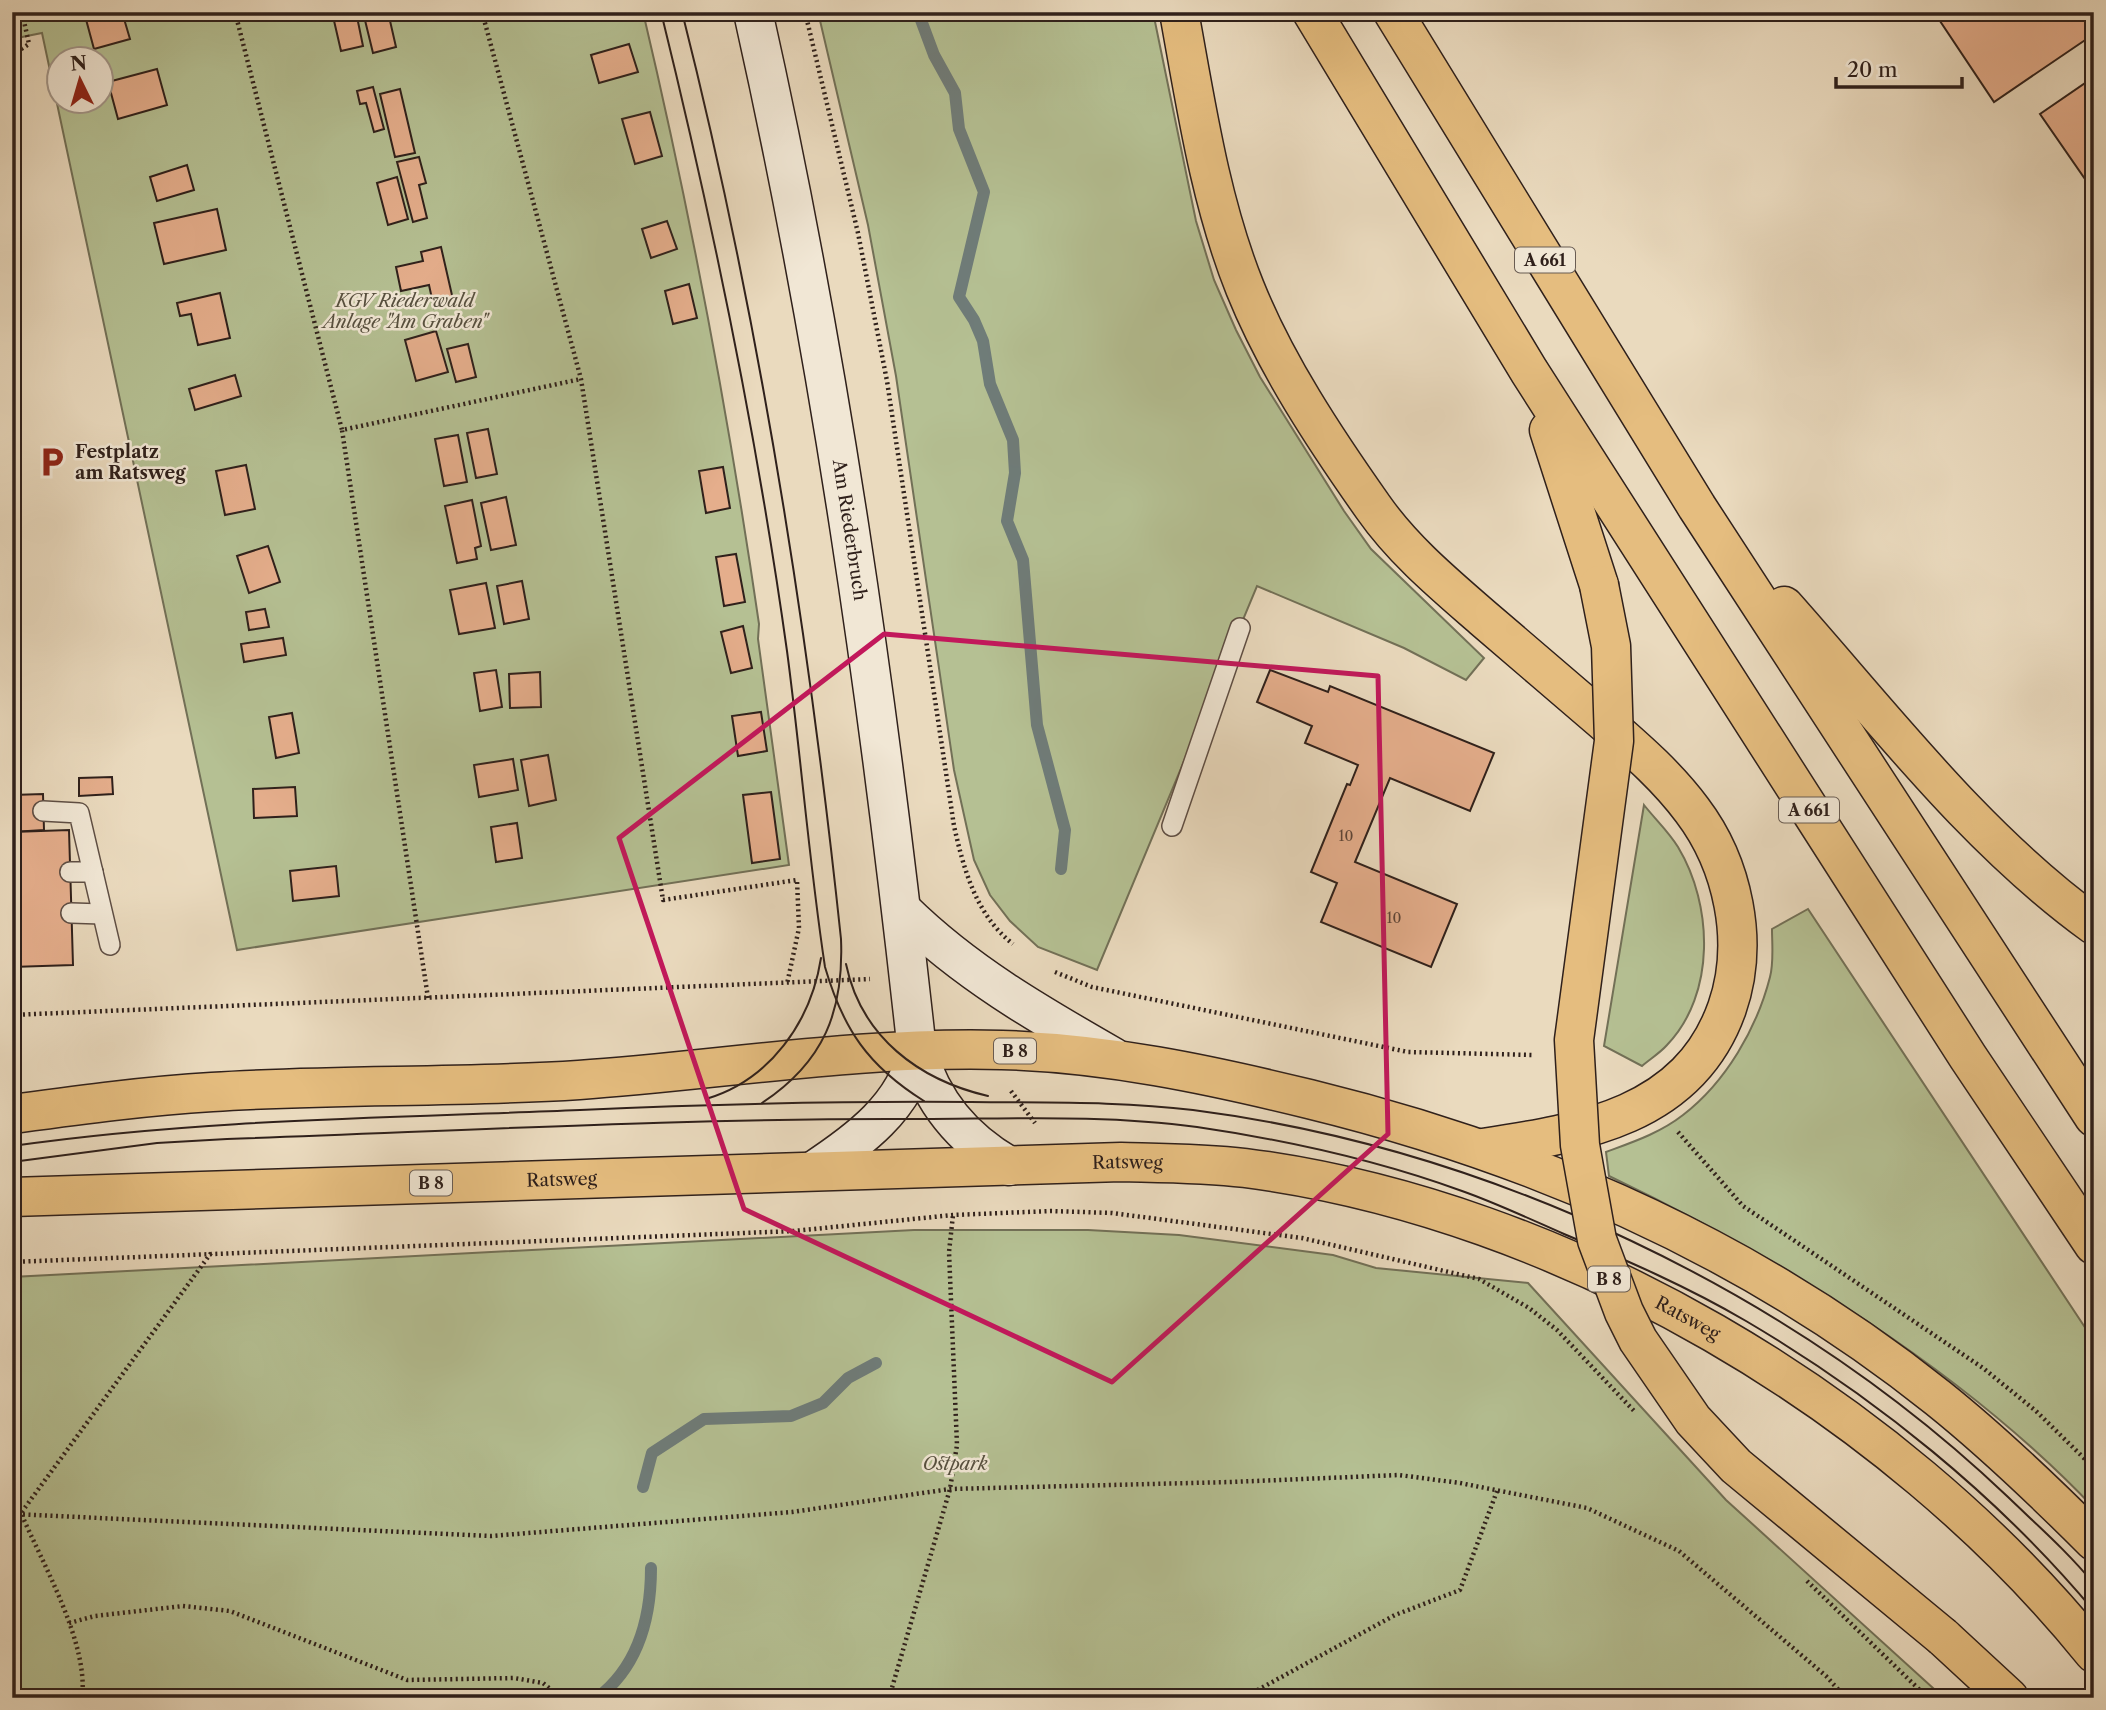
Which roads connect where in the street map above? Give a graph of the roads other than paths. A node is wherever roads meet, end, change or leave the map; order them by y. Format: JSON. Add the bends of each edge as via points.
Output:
{"nodes":[{"id":1,"x":753,"y":12,"type":"edge"},
{"id":2,"x":1179,"y":12,"type":"edge"},
{"id":3,"x":1312,"y":12,"type":"edge"},
{"id":4,"x":1393,"y":12,"type":"edge"},
{"id":5,"x":1529,"y":371,"type":"junction"},
{"id":6,"x":1697,"y":507,"type":"junction"},
{"id":7,"x":1240,"y":628,"type":"dead end"},
{"id":8,"x":43,"y":811,"type":"dead end"},
{"id":9,"x":1171,"y":826,"type":"dead end"},
{"id":10,"x":70,"y":872,"type":"dead end"},
{"id":11,"x":93,"y":872,"type":"junction"},
{"id":12,"x":903,"y":911,"type":"junction"},
{"id":13,"x":71,"y":913,"type":"dead end"},
{"id":14,"x":102,"y":914,"type":"junction"},
{"id":15,"x":2094,"y":925,"type":"edge"},
{"id":16,"x":110,"y":945,"type":"dead end"},
{"id":17,"x":917,"y":1051,"type":"junction"},
{"id":18,"x":1112,"y":1057,"type":"junction"},
{"id":19,"x":12,"y":1114,"type":"edge"},
{"id":20,"x":2094,"y":1116,"type":"edge"},
{"id":21,"x":1483,"y":1148,"type":"junction"},
{"id":22,"x":1009,"y":1166,"type":"junction"},
{"id":23,"x":813,"y":1171,"type":"junction"},
{"id":24,"x":12,"y":1197,"type":"edge"},
{"id":25,"x":2094,"y":1245,"type":"edge"},
{"id":26,"x":2094,"y":1541,"type":"edge"},
{"id":27,"x":2094,"y":1653,"type":"edge"},
{"id":28,"x":2009,"y":1698,"type":"edge"}],
"edges":[{"from":1,"to":12,"type":"main road","name":"Am Riederbruch","via":[[794,197],[824,366],[860,589]]},
{"from":2,"to":21,"type":"main road","via":[[1222,223],[1245,290],[1309,409],[1375,510],[1424,568],[1655,766],[1694,811],[1720,858],[1733,900],[1738,944],[1734,988],[1721,1027],[1679,1079],[1652,1102],[1601,1125]]},
{"from":3,"to":5,"type":"main road","number":"A 661"},
{"from":4,"to":6,"type":"main road","number":"A 661"},
{"from":5,"to":25,"type":"main road","number":"A 661","via":[[1968,1057]]},
{"from":5,"to":28,"type":"main road","bridge":true,"via":[[1600,585],[1611,646],[1614,741],[1574,1040],[1582,1167],[1597,1240],[1638,1340],[1693,1420],[1736,1466],[1943,1637]]},
{"from":6,"to":15,"type":"main road","via":[[1965,812]]},
{"from":6,"to":20,"type":"main road","number":"A 661"},
{"from":7,"to":9,"type":"lane"},
{"from":8,"to":11,"type":"lane","via":[[79,813],[78,842]]},
{"from":10,"to":11,"type":"lane"},
{"from":11,"to":14,"type":"lane"},
{"from":12,"to":17,"type":"main road","name":"Am Riederbruch"},
{"from":12,"to":18,"type":"main road","via":[[1004,994]]},
{"from":13,"to":14,"type":"lane"},
{"from":14,"to":16,"type":"lane"},
{"from":17,"to":18,"type":"main road","number":"B 8"},
{"from":17,"to":19,"type":"main road","number":"B 8","via":[[812,1056],[576,1080],[217,1091]]},
{"from":17,"to":22,"type":"main road","via":[[923,1074],[950,1119],[983,1150]]},
{"from":17,"to":23,"type":"main road","via":[[896,1101],[844,1151]]},
{"from":18,"to":21,"type":"main road","number":"B 8","via":[[1331,1104]]},
{"from":21,"to":26,"type":"main road","number":"B 8","via":[[1556,1175],[1690,1237],[1824,1315],[1991,1442]]},
{"from":22,"to":23,"type":"main road","name":"Ratsweg","number":"B 8"},
{"from":22,"to":27,"type":"main road","name":"Ratsweg","number":"B 8","via":[[1180,1163],[1244,1168],[1309,1179],[1437,1212],[1561,1257],[1726,1340],[1846,1418],[1965,1516]]},
{"from":23,"to":24,"type":"main road","name":"Ratsweg","number":"B 8"}]}
